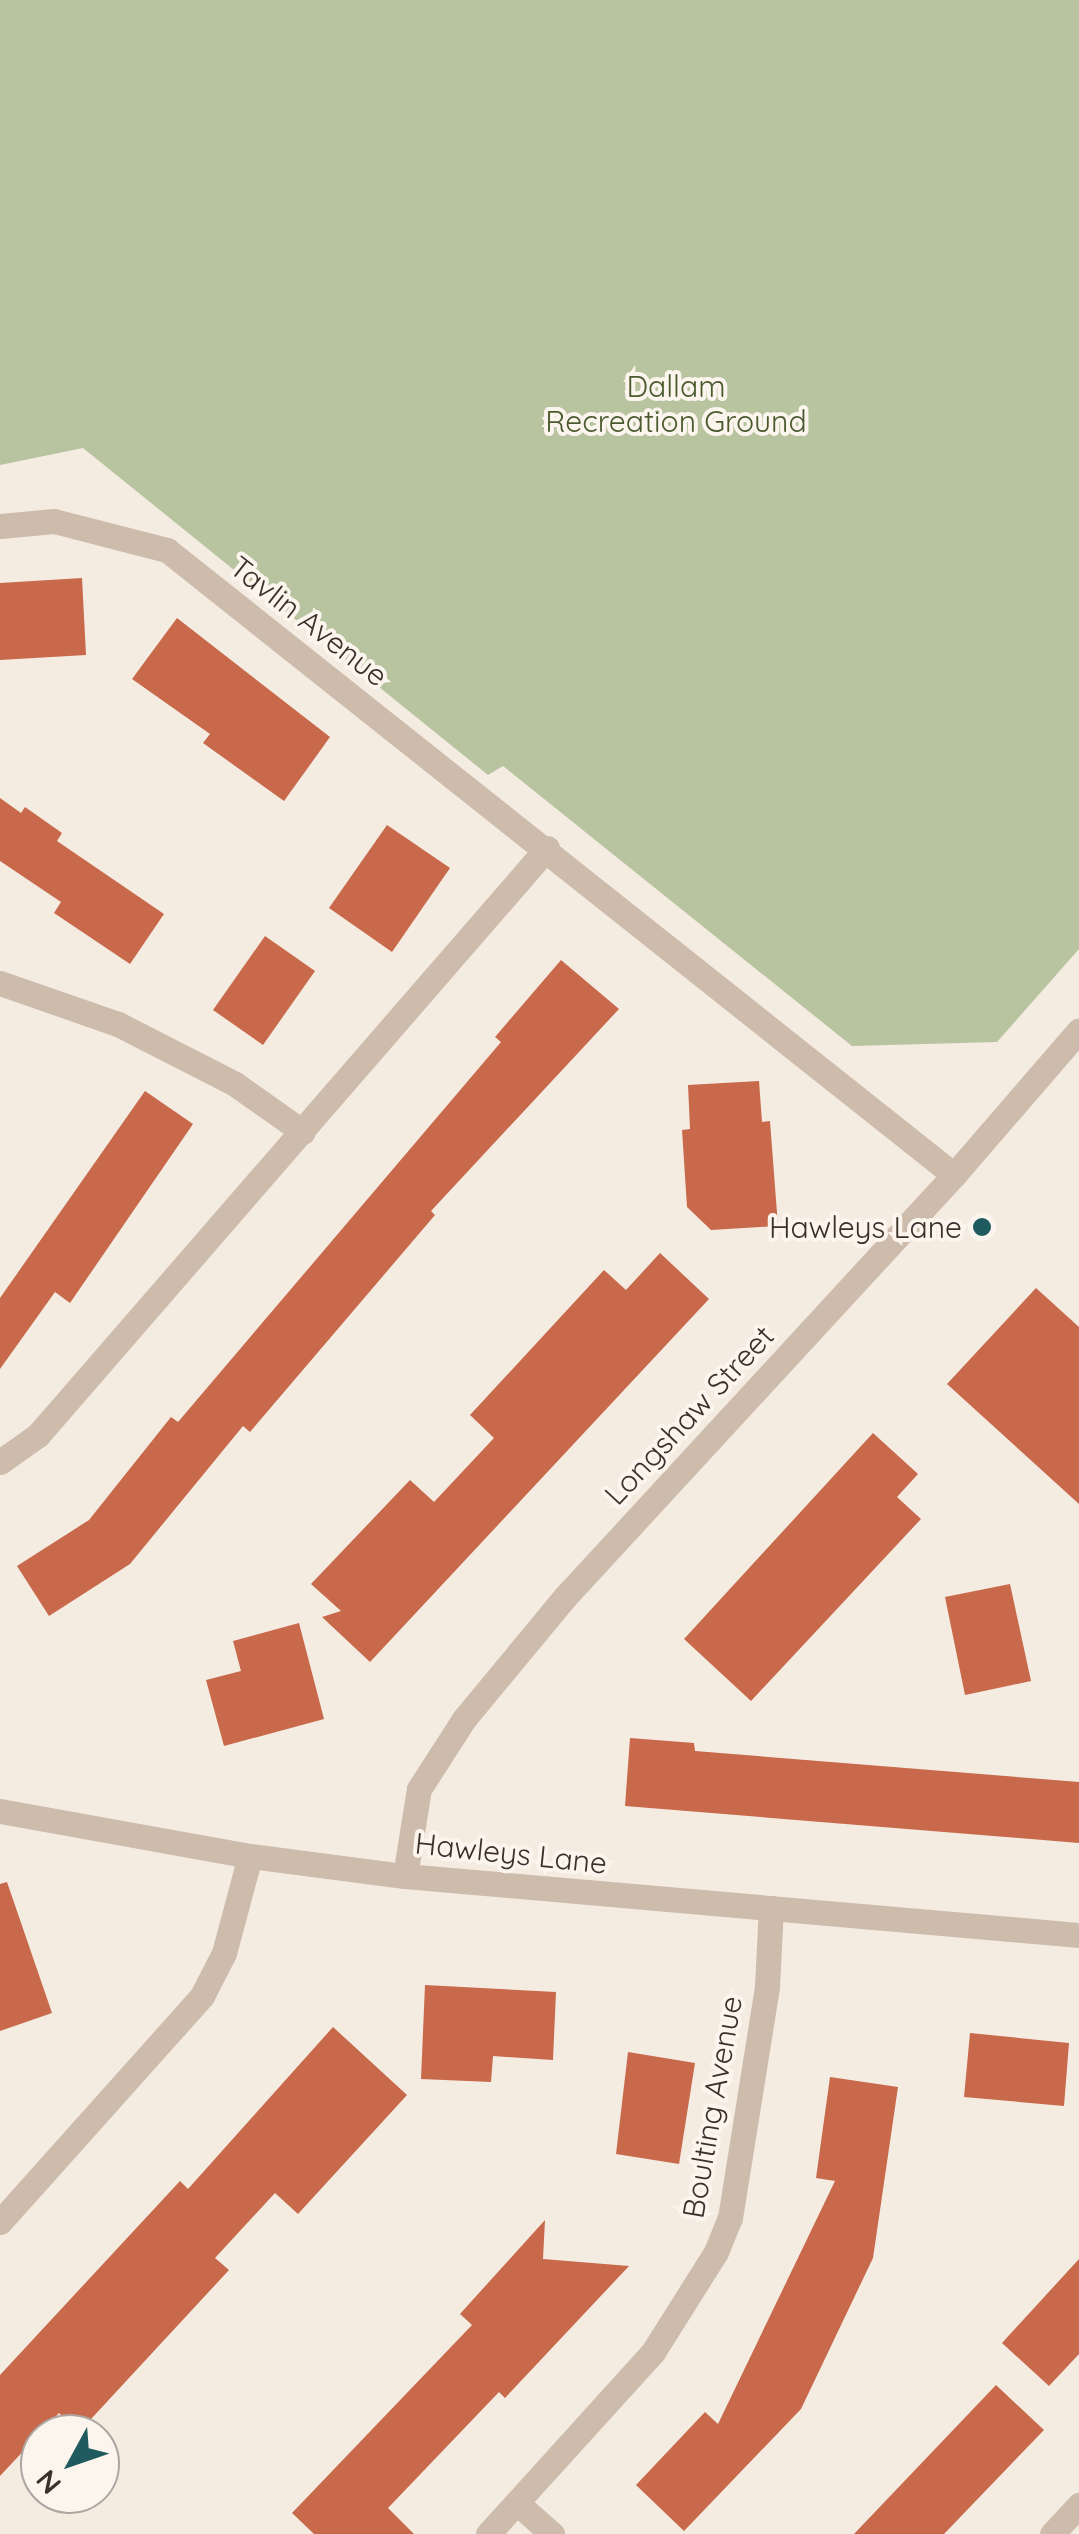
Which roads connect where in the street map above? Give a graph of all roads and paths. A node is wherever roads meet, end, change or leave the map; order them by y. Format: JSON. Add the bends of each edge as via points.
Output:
{"nodes":[{"id":1,"x":0,"y":526,"type":"edge"},
{"id":2,"x":547,"y":848,"type":"junction"},
{"id":3,"x":0,"y":984,"type":"edge"},
{"id":4,"x":1079,"y":1030,"type":"edge"},
{"id":5,"x":303,"y":1132,"type":"junction"},
{"id":6,"x":954,"y":1175,"type":"junction"},
{"id":7,"x":0,"y":1462,"type":"edge"},
{"id":8,"x":0,"y":1811,"type":"edge"},
{"id":9,"x":250,"y":1856,"type":"junction"},
{"id":10,"x":405,"y":1876,"type":"junction"},
{"id":11,"x":771,"y":1908,"type":"junction"},
{"id":12,"x":1079,"y":1935,"type":"edge"},
{"id":13,"x":0,"y":2222,"type":"edge"},
{"id":14,"x":517,"y":2502,"type":"junction"},
{"id":15,"x":1079,"y":2505,"type":"edge"},
{"id":16,"x":488,"y":2534,"type":"edge"},
{"id":17,"x":552,"y":2534,"type":"edge"},
{"id":18,"x":1052,"y":2534,"type":"edge"}],
"edges":[{"from":1,"to":2,"type":"street","name":"Tavlin Avenue","via":[[54,521],[167,550]]},
{"from":2,"to":5,"type":"street"},
{"from":2,"to":6,"type":"street","name":"Tavlin Avenue"},
{"from":3,"to":5,"type":"street","via":[[118,1024],[235,1084]]},
{"from":4,"to":6,"type":"street","name":"Longshaw Street"},
{"from":5,"to":7,"type":"street","via":[[38,1434]]},
{"from":6,"to":10,"type":"street","name":"Longshaw Street","via":[[565,1597],[464,1719],[419,1789]]},
{"from":8,"to":9,"type":"street","name":"Hawleys Lane"},
{"from":9,"to":10,"type":"street","name":"Hawleys Lane"},
{"from":9,"to":13,"type":"street","via":[[224,1952],[202,1996]]},
{"from":10,"to":11,"type":"street","name":"Hawleys Lane"},
{"from":11,"to":12,"type":"street","name":"Hawleys Lane"},
{"from":11,"to":14,"type":"street","name":"Boulting Avenue","via":[[766,1986],[733,2198],[716,2252],[680,2319]]},
{"from":14,"to":16,"type":"street","name":"Boulting Avenue"},
{"from":14,"to":17,"type":"street"},
{"from":15,"to":18,"type":"street"}]}
